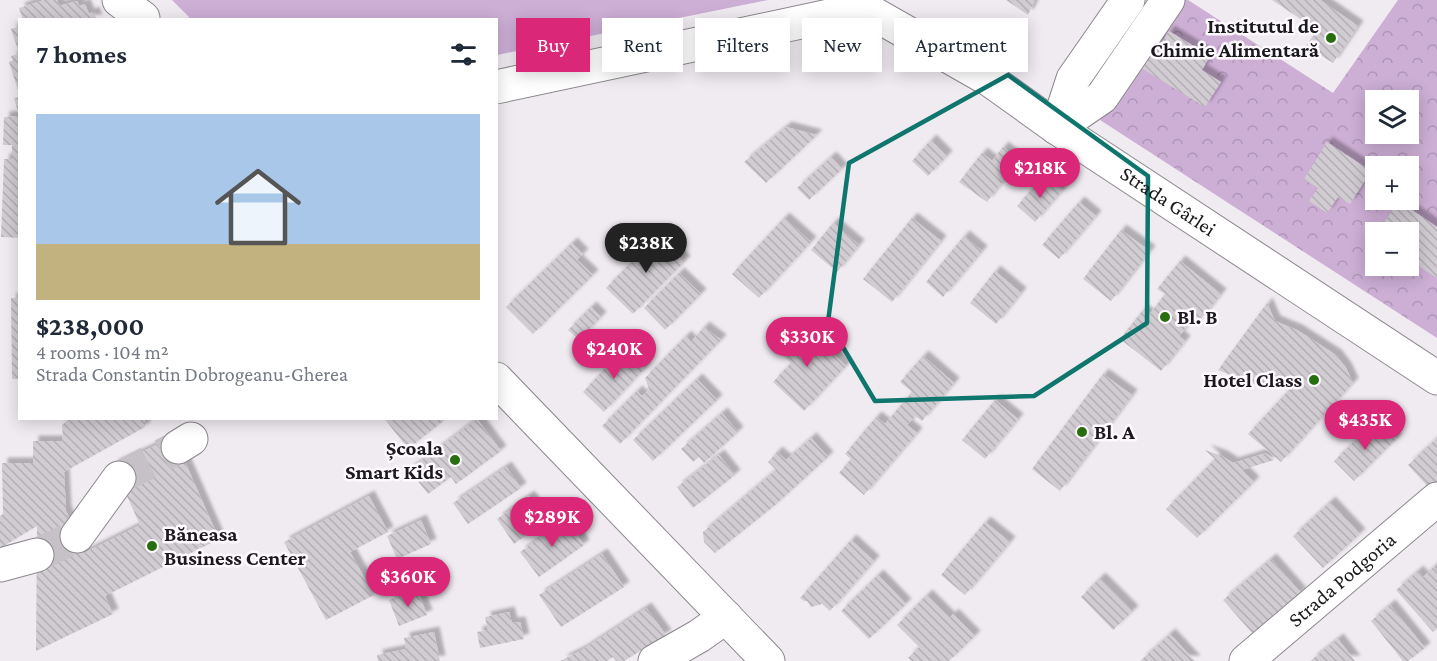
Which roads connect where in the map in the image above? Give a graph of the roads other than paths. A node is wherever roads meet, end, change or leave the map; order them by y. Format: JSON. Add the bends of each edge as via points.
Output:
{"nodes":[{"id":1,"x":1128,"y":0,"type":"edge"},
{"id":2,"x":1168,"y":0,"type":"edge"},
{"id":3,"x":869,"y":6,"type":"edge"},
{"id":4,"x":498,"y":87,"type":"edge"},
{"id":5,"x":1057,"y":128,"type":"junction"},
{"id":6,"x":1437,"y":378,"type":"edge"},
{"id":7,"x":498,"y":381,"type":"edge"},
{"id":8,"x":118,"y":478,"type":"tunnel mouth"},
{"id":9,"x":1437,"y":499,"type":"edge"},
{"id":10,"x":77,"y":536,"type":"tunnel mouth"},
{"id":11,"x":37,"y":555,"type":"tunnel mouth"},
{"id":12,"x":0,"y":565,"type":"edge"},
{"id":13,"x":726,"y":617,"type":"junction"},
{"id":14,"x":656,"y":661,"type":"edge"},
{"id":15,"x":768,"y":661,"type":"edge"},
{"id":16,"x":1246,"y":661,"type":"edge"}],
"edges":[{"from":1,"to":5,"type":"street","via":[[1073,79]]},
{"from":2,"to":5,"type":"street","via":[[1102,97]]},
{"from":3,"to":4,"type":"street","name":"Strada Gârlei"},
{"from":3,"to":5,"type":"street","name":"Strada Gârlei","via":[[990,80]]},
{"from":5,"to":6,"type":"street","name":"Strada Gârlei"},
{"from":7,"to":13,"type":"street"},
{"from":8,"to":10,"type":"street"},
{"from":9,"to":16,"type":"street","name":"Strada Podgoria"},
{"from":11,"to":12,"type":"street"},
{"from":13,"to":14,"type":"street"},
{"from":13,"to":15,"type":"street"}]}
